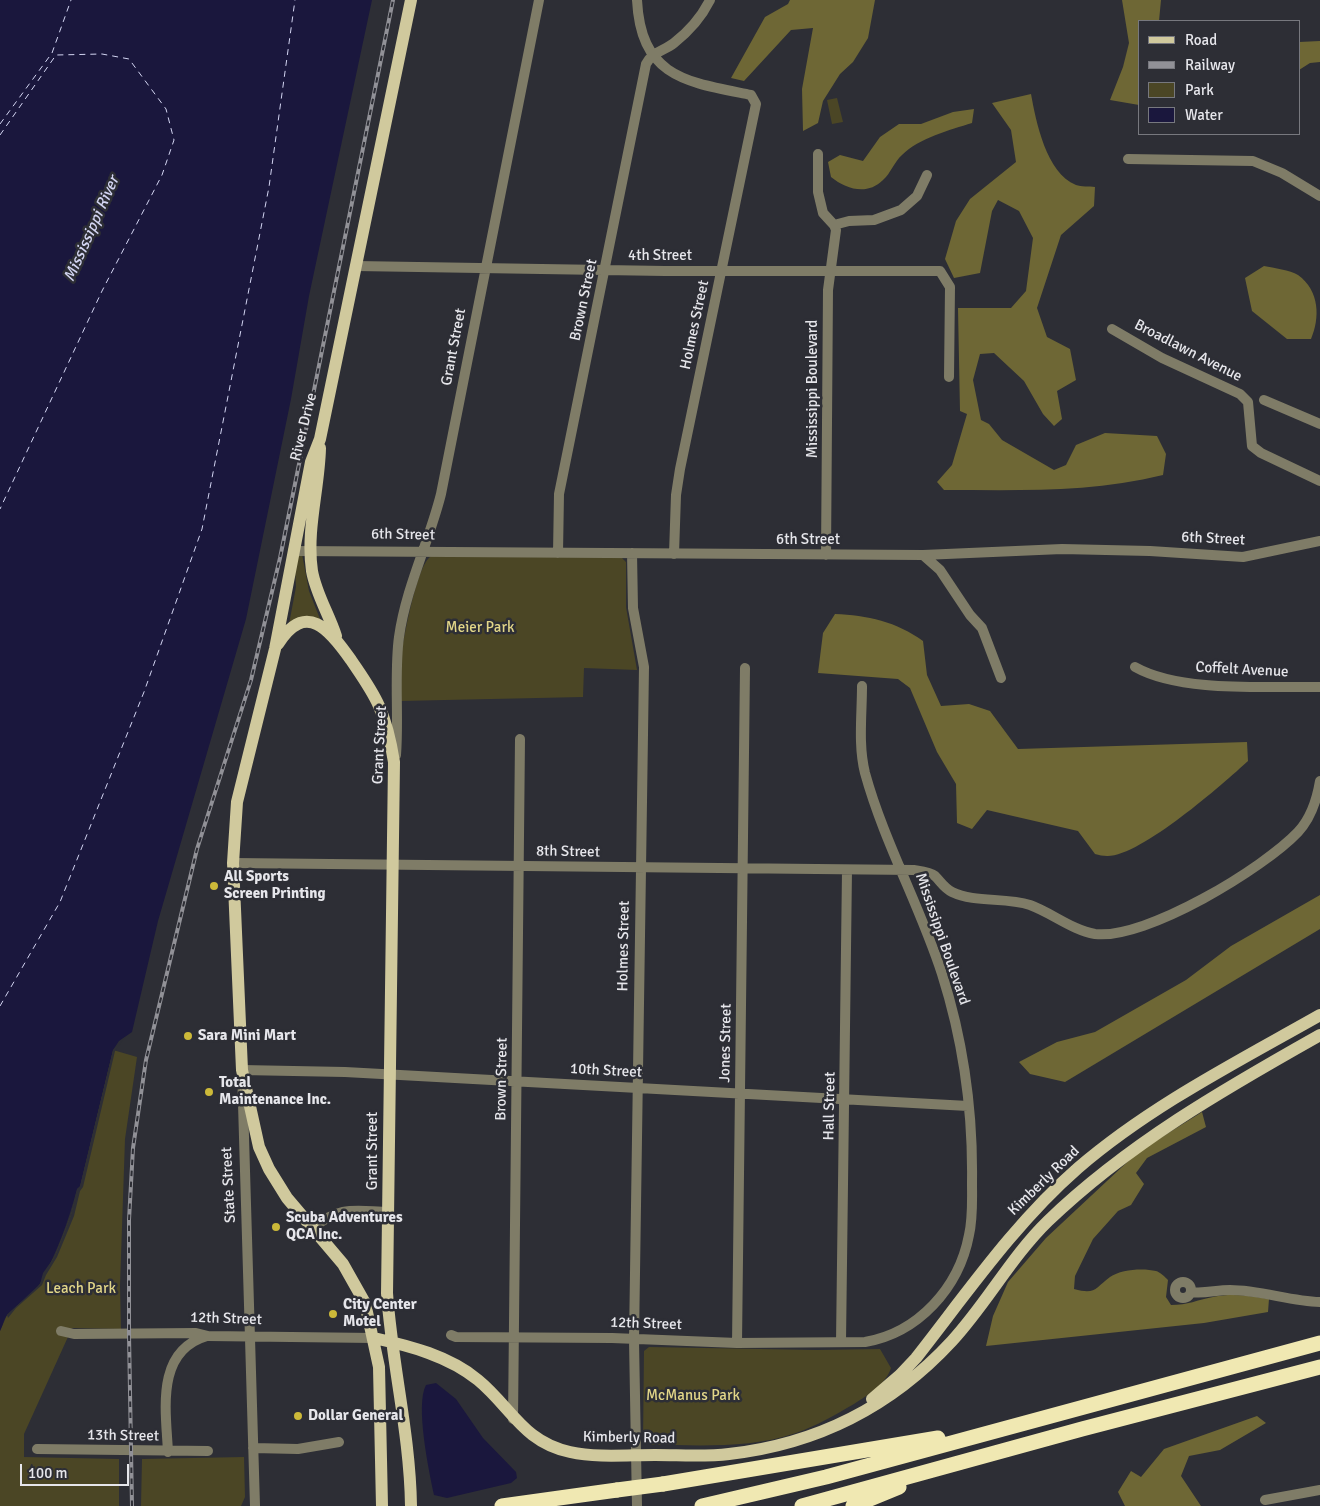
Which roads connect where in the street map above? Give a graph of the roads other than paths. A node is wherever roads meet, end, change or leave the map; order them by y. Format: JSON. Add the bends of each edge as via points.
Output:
{"nodes":[{"id":1,"x":411,"y":0,"type":"edge"},
{"id":2,"x":539,"y":0,"type":"edge"},
{"id":3,"x":637,"y":0,"type":"edge"},
{"id":4,"x":710,"y":0,"type":"edge"},
{"id":5,"x":653,"y":55,"type":"junction"},
{"id":6,"x":818,"y":154,"type":"dead end"},
{"id":7,"x":1128,"y":159,"type":"dead end"},
{"id":8,"x":927,"y":174,"type":"dead end"},
{"id":9,"x":1320,"y":196,"type":"edge"},
{"id":10,"x":834,"y":225,"type":"junction"},
{"id":11,"x":356,"y":266,"type":"junction"},
{"id":12,"x":487,"y":268,"type":"junction"},
{"id":13,"x":605,"y":270,"type":"junction"},
{"id":14,"x":722,"y":271,"type":"junction"},
{"id":15,"x":830,"y":271,"type":"junction"},
{"id":16,"x":1112,"y":329,"type":"dead end"},
{"id":17,"x":949,"y":377,"type":"dead end"},
{"id":18,"x":1264,"y":400,"type":"dead end"},
{"id":19,"x":1320,"y":424,"type":"edge"},
{"id":20,"x":320,"y":439,"type":"junction"},
{"id":21,"x":1320,"y":480,"type":"edge"},
{"id":22,"x":1320,"y":541,"type":"edge"},
{"id":23,"x":293,"y":551,"type":"junction"},
{"id":24,"x":311,"y":551,"type":"junction"},
{"id":25,"x":424,"y":551,"type":"junction"},
{"id":26,"x":558,"y":553,"type":"junction"},
{"id":27,"x":632,"y":553,"type":"junction"},
{"id":28,"x":674,"y":554,"type":"junction"},
{"id":29,"x":923,"y":554,"type":"junction"},
{"id":30,"x":826,"y":555,"type":"junction"},
{"id":31,"x":337,"y":640,"type":"junction"},
{"id":32,"x":275,"y":649,"type":"junction"},
{"id":33,"x":1135,"y":667,"type":"dead end"},
{"id":34,"x":745,"y":668,"type":"dead end"},
{"id":35,"x":1001,"y":678,"type":"dead end"},
{"id":36,"x":862,"y":686,"type":"dead end"},
{"id":37,"x":1320,"y":687,"type":"edge"},
{"id":38,"x":520,"y":739,"type":"dead end"},
{"id":39,"x":1320,"y":780,"type":"edge"},
{"id":40,"x":394,"y":792,"type":"junction"},
{"id":41,"x":233,"y":863,"type":"junction"},
{"id":42,"x":393,"y":865,"type":"junction"},
{"id":43,"x":519,"y":866,"type":"junction"},
{"id":44,"x":640,"y":867,"type":"junction"},
{"id":45,"x":743,"y":868,"type":"junction"},
{"id":46,"x":848,"y":870,"type":"junction"},
{"id":47,"x":902,"y":870,"type":"junction"},
{"id":48,"x":1320,"y":1015,"type":"edge"},
{"id":49,"x":1320,"y":1035,"type":"edge"},
{"id":50,"x":242,"y":1070,"type":"junction"},
{"id":51,"x":390,"y":1075,"type":"junction"},
{"id":52,"x":517,"y":1082,"type":"junction"},
{"id":53,"x":637,"y":1088,"type":"junction"},
{"id":54,"x":740,"y":1093,"type":"junction"},
{"id":55,"x":845,"y":1099,"type":"junction"},
{"id":56,"x":968,"y":1106,"type":"junction"},
{"id":57,"x":389,"y":1212,"type":"junction"},
{"id":58,"x":313,"y":1228,"type":"junction"},
{"id":59,"x":1190,"y":1292,"type":"dead end"},
{"id":60,"x":1320,"y":1302,"type":"edge"},
{"id":61,"x":61,"y":1331,"type":"dead end"},
{"id":62,"x":170,"y":1334,"type":"junction"},
{"id":63,"x":451,"y":1335,"type":"dead end"},
{"id":64,"x":208,"y":1336,"type":"junction"},
{"id":65,"x":251,"y":1336,"type":"junction"},
{"id":66,"x":374,"y":1338,"type":"junction"},
{"id":67,"x":514,"y":1338,"type":"junction"},
{"id":68,"x":634,"y":1340,"type":"junction"},
{"id":69,"x":390,"y":1342,"type":"junction"},
{"id":70,"x":841,"y":1342,"type":"junction"},
{"id":71,"x":737,"y":1343,"type":"junction"},
{"id":72,"x":1320,"y":1343,"type":"edge"},
{"id":73,"x":177,"y":1357,"type":"junction"},
{"id":74,"x":1320,"y":1367,"type":"edge"},
{"id":75,"x":513,"y":1419,"type":"junction"},
{"id":76,"x":838,"y":1424,"type":"junction"},
{"id":77,"x":979,"y":1436,"type":"junction"},
{"id":78,"x":339,"y":1442,"type":"dead end"},
{"id":79,"x":253,"y":1448,"type":"junction"},
{"id":80,"x":37,"y":1449,"type":"dead end"},
{"id":81,"x":208,"y":1451,"type":"dead end"},
{"id":82,"x":168,"y":1452,"type":"junction"},
{"id":83,"x":637,"y":1455,"type":"junction"},
{"id":84,"x":941,"y":1467,"type":"junction"},
{"id":85,"x":1320,"y":1490,"type":"edge"},
{"id":86,"x":1265,"y":1500,"type":"dead end"},
{"id":87,"x":255,"y":1506,"type":"edge"},
{"id":88,"x":382,"y":1506,"type":"edge"},
{"id":89,"x":411,"y":1506,"type":"edge"},
{"id":90,"x":502,"y":1506,"type":"edge"},
{"id":91,"x":637,"y":1506,"type":"edge"},
{"id":92,"x":702,"y":1506,"type":"edge"},
{"id":93,"x":802,"y":1506,"type":"edge"},
{"id":94,"x":853,"y":1506,"type":"edge"}],
"edges":[{"from":1,"to":11,"type":"main road","name":"River Drive"},
{"from":2,"to":12,"type":"street","name":"Grant Street"},
{"from":3,"to":5,"type":"street","via":[[644,39]]},
{"from":4,"to":5,"type":"street","via":[[674,44]]},
{"from":5,"to":13,"type":"street","name":"Brown Street","via":[[646,64]]},
{"from":5,"to":14,"type":"street","name":"Holmes Street","via":[[670,72],[693,83],[751,95],[756,104]]},
{"from":6,"to":10,"type":"street","via":[[818,192],[823,213]]},
{"from":7,"to":9,"type":"street","via":[[1255,162],[1282,173]]},
{"from":8,"to":10,"type":"street","via":[[917,196],[900,210],[874,220]]},
{"from":10,"to":15,"type":"street","name":"Mississippi Boulevard"},
{"from":11,"to":12,"type":"street","name":"4th Street"},
{"from":11,"to":20,"type":"main road","name":"River Drive"},
{"from":12,"to":13,"type":"street","name":"4th Street"},
{"from":12,"to":25,"type":"street","name":"Grant Street","via":[[441,494]]},
{"from":13,"to":14,"type":"street","name":"4th Street"},
{"from":13,"to":26,"type":"street","name":"Brown Street","via":[[559,494]]},
{"from":14,"to":15,"type":"street","name":"4th Street"},
{"from":14,"to":28,"type":"street","name":"Holmes Street","via":[[680,469]]},
{"from":15,"to":17,"type":"street","name":"4th Street","via":[[940,272],[949,282],[950,291]]},
{"from":15,"to":30,"type":"street","name":"Mississippi Boulevard"},
{"from":16,"to":21,"type":"street","name":"Broadlawn Avenue","via":[[1162,358],[1240,394],[1248,402],[1252,446]]},
{"from":18,"to":19,"type":"street"},
{"from":20,"to":23,"type":"main road","name":"River Drive","via":[[311,462]]},
{"from":20,"to":24,"type":"main road"},
{"from":22,"to":29,"type":"street","name":"6th Street","via":[[1243,557],[1062,549]]},
{"from":23,"to":24,"type":"street","name":"6th Street"},
{"from":23,"to":32,"type":"main road","name":"River Drive"},
{"from":24,"to":25,"type":"street","name":"6th Street"},
{"from":24,"to":31,"type":"main road","via":[[312,572],[319,597]]},
{"from":25,"to":26,"type":"street","name":"6th Street"},
{"from":25,"to":40,"type":"street","name":"Grant Street","via":[[418,562],[397,652],[398,726]]},
{"from":26,"to":27,"type":"street","name":"6th Street"},
{"from":27,"to":28,"type":"street","name":"6th Street"},
{"from":27,"to":44,"type":"street","name":"Holmes Street","via":[[633,608],[644,667]]},
{"from":28,"to":30,"type":"street","name":"6th Street"},
{"from":29,"to":30,"type":"street","name":"6th Street"},
{"from":29,"to":35,"type":"street","via":[[940,570],[982,628]]},
{"from":31,"to":32,"type":"main road","via":[[325,627],[306,622],[292,627]]},
{"from":31,"to":40,"type":"main road","via":[[380,707],[394,762]]},
{"from":32,"to":41,"type":"main road","name":"River Drive","via":[[237,802]]},
{"from":33,"to":37,"type":"street","name":"Coffelt Avenue","via":[[1149,675],[1210,686]]},
{"from":34,"to":45,"type":"street","name":"Jones Street"},
{"from":36,"to":47,"type":"street","name":"Mississippi Boulevard","via":[[864,770]]},
{"from":38,"to":43,"type":"street","name":"Brown Street"},
{"from":39,"to":47,"type":"street","name":"8th Street","via":[[1313,810],[1298,831],[1272,855],[1213,893],[1142,927],[1114,933],[1084,931],[1029,905],[964,896],[950,891],[934,875]]},
{"from":40,"to":42,"type":"main road","name":"Grant Street"},
{"from":41,"to":42,"type":"street","name":"8th Street"},
{"from":41,"to":50,"type":"main road","name":"State Street"},
{"from":42,"to":43,"type":"street","name":"8th Street"},
{"from":42,"to":51,"type":"main road","name":"Grant Street"},
{"from":43,"to":44,"type":"street","name":"8th Street"},
{"from":43,"to":52,"type":"street","name":"Brown Street"},
{"from":44,"to":45,"type":"street","name":"8th Street"},
{"from":44,"to":53,"type":"street","name":"Holmes Street"},
{"from":45,"to":46,"type":"street","name":"8th Street"},
{"from":45,"to":54,"type":"street","name":"Jones Street"},
{"from":46,"to":47,"type":"street","name":"8th Street"},
{"from":46,"to":55,"type":"street","name":"Hall Street"},
{"from":47,"to":56,"type":"street","name":"Mississippi Boulevard","via":[[920,912],[950,1002]]},
{"from":48,"to":76,"type":"main road","name":"Kimberly Road","via":[[1169,1101],[1077,1169],[1030,1215],[900,1375]]},
{"from":49,"to":76,"type":"main road","name":"Kimberly Road","via":[[1150,1136],[1096,1179],[1048,1222],[954,1339],[922,1371],[860,1416]]},
{"from":50,"to":51,"type":"street","name":"10th Street"},
{"from":50,"to":58,"type":"main road","via":[[255,1130],[269,1169],[287,1198]]},
{"from":50,"to":65,"type":"street","name":"State Street"},
{"from":51,"to":52,"type":"street","name":"10th Street"},
{"from":51,"to":57,"type":"main road","name":"Grant Street"},
{"from":52,"to":53,"type":"street","name":"10th Street"},
{"from":52,"to":67,"type":"street","name":"Brown Street"},
{"from":53,"to":54,"type":"street","name":"10th Street"},
{"from":53,"to":68,"type":"street","name":"Holmes Street"},
{"from":54,"to":55,"type":"street","name":"10th Street"},
{"from":54,"to":71,"type":"street","name":"Jones Street"},
{"from":55,"to":56,"type":"street","name":"10th Street"},
{"from":55,"to":70,"type":"street","name":"Hall Street"},
{"from":56,"to":70,"type":"street","name":"Mississippi Boulevard","via":[[972,1154],[969,1236],[949,1285],[932,1307],[914,1323],[894,1334],[874,1340]]},
{"from":57,"to":58,"type":"street","via":[[334,1213]]},
{"from":57,"to":69,"type":"main road","name":"Grant Street","via":[[387,1293]]},
{"from":58,"to":66,"type":"main road","via":[[352,1275],[365,1303]]},
{"from":59,"to":60,"type":"street","via":[[1229,1290]]},
{"from":61,"to":62,"type":"street","name":"12th Street","via":[[74,1334]]},
{"from":62,"to":64,"type":"street","name":"12th Street"},
{"from":62,"to":73,"type":"street"},
{"from":63,"to":67,"type":"street","name":"12th Street","via":[[456,1338]]},
{"from":64,"to":65,"type":"street","name":"12th Street"},
{"from":64,"to":73,"type":"street","via":[[192,1343]]},
{"from":65,"to":66,"type":"street","name":"12th Street"},
{"from":65,"to":79,"type":"street","name":"State Street"},
{"from":66,"to":69,"type":"main road","name":"12th Street"},
{"from":66,"to":88,"type":"main road","via":[[378,1367]]},
{"from":67,"to":68,"type":"street","name":"12th Street"},
{"from":67,"to":75,"type":"street","name":"Brown Street"},
{"from":68,"to":71,"type":"street","name":"12th Street"},
{"from":68,"to":83,"type":"street"},
{"from":69,"to":75,"type":"main road","name":"Kimberly Road","via":[[445,1359],[464,1369],[492,1392]]},
{"from":69,"to":89,"type":"main road","name":"Grant Street","via":[[406,1430]]},
{"from":70,"to":71,"type":"street","name":"12th Street"},
{"from":72,"to":77,"type":"highway"},
{"from":73,"to":82,"type":"street","via":[[165,1390]]},
{"from":74,"to":84,"type":"highway"},
{"from":75,"to":83,"type":"main road","name":"Kimberly Road","via":[[542,1441],[567,1452]]},
{"from":76,"to":83,"type":"main road","name":"Kimberly Road","via":[[797,1440],[738,1453]]},
{"from":77,"to":90,"type":"highway","bridge":true,"via":[[944,1437],[663,1484]]},
{"from":77,"to":92,"type":"highway"},
{"from":78,"to":79,"type":"street","via":[[298,1448]]},
{"from":79,"to":87,"type":"street","name":"State Street"},
{"from":80,"to":82,"type":"street","name":"13th Street"},
{"from":81,"to":82,"type":"street","name":"13th Street"},
{"from":83,"to":91,"type":"street"},
{"from":84,"to":93,"type":"highway"},
{"from":84,"to":94,"type":"highway"},
{"from":85,"to":86,"type":"street"}]}
